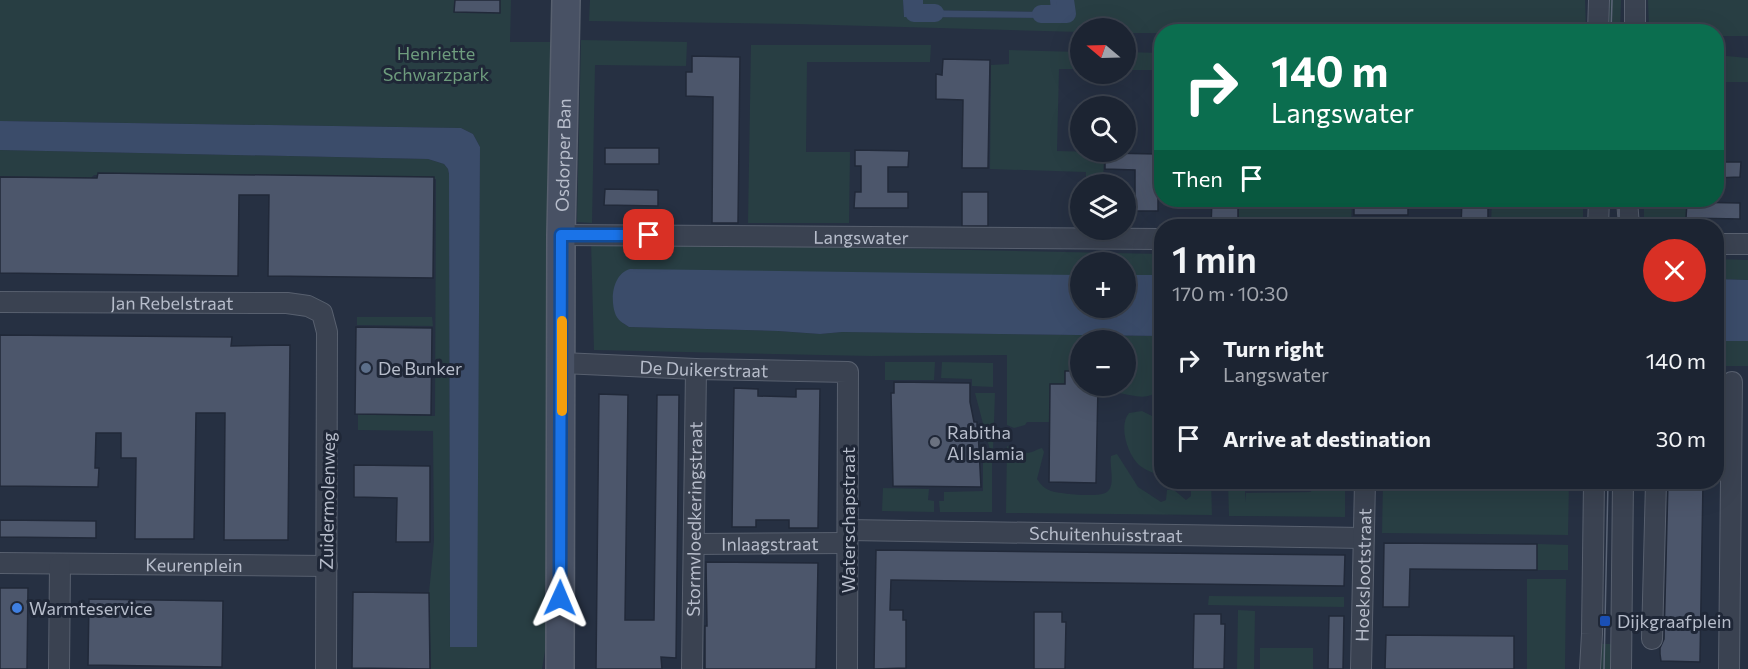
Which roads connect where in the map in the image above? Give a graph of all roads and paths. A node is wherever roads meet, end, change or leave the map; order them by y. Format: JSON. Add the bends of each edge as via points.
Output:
{"nodes":[{"id":1,"x":566,"y":0,"type":"edge"},
{"id":2,"x":1599,"y":0,"type":"edge"},
{"id":3,"x":1635,"y":0,"type":"edge"},
{"id":4,"x":1598,"y":24,"type":"edge"},
{"id":5,"x":1635,"y":24,"type":"edge"},
{"id":6,"x":561,"y":235,"type":"junction"},
{"id":7,"x":1154,"y":239,"type":"edge"},
{"id":8,"x":1724,"y":244,"type":"edge"},
{"id":9,"x":1748,"y":244,"type":"edge"},
{"id":10,"x":0,"y":302,"type":"edge"},
{"id":11,"x":327,"y":332,"type":"joint"},
{"id":12,"x":562,"y":363,"type":"junction"},
{"id":13,"x":696,"y":369,"type":"junction"},
{"id":14,"x":848,"y":372,"type":"joint"},
{"id":15,"x":1732,"y":382,"type":"edge"},
{"id":16,"x":1365,"y":489,"type":"edge"},
{"id":17,"x":1594,"y":489,"type":"edge"},
{"id":18,"x":1623,"y":489,"type":"edge"},
{"id":19,"x":1656,"y":489,"type":"edge"},
{"id":20,"x":848,"y":537,"type":"junction"},
{"id":21,"x":1364,"y":538,"type":"junction"},
{"id":22,"x":694,"y":544,"type":"junction"},
{"id":23,"x":0,"y":563,"type":"edge"},
{"id":24,"x":60,"y":564,"type":"junction"},
{"id":25,"x":327,"y":566,"type":"junction"},
{"id":26,"x":1652,"y":639,"type":"dead end"},
{"id":27,"x":58,"y":669,"type":"edge"},
{"id":28,"x":326,"y":669,"type":"edge"},
{"id":29,"x":560,"y":669,"type":"edge"},
{"id":30,"x":692,"y":669,"type":"edge"},
{"id":31,"x":847,"y":669,"type":"edge"},
{"id":32,"x":1361,"y":669,"type":"edge"},
{"id":33,"x":1590,"y":669,"type":"edge"},
{"id":34,"x":1621,"y":669,"type":"edge"},
{"id":35,"x":1730,"y":669,"type":"edge"}],
"edges":[{"from":1,"to":6,"type":"street","name":"Osdorper Ban"},
{"from":2,"to":4,"type":"street"},
{"from":3,"to":5,"type":"street"},
{"from":6,"to":7,"type":"street","name":"Langswater"},
{"from":6,"to":12,"type":"street","name":"Osdorper Ban"},
{"from":8,"to":9,"type":"street"},
{"from":10,"to":11,"type":"street","name":"Jan Rebelstraat","via":[[287,303],[322,313]]},
{"from":11,"to":25,"type":"street","name":"Zuidermolenweg"},
{"from":12,"to":13,"type":"street","name":"De Duikerstraat"},
{"from":12,"to":29,"type":"street","name":"Osdorper Ban"},
{"from":13,"to":14,"type":"street","name":"De Duikerstraat"},
{"from":13,"to":22,"type":"street","name":"Stormvloedkeringstraat"},
{"from":14,"to":20,"type":"street","name":"Waterschapstraat"},
{"from":15,"to":35,"type":"street"},
{"from":16,"to":21,"type":"street","name":"Hoekslootstraat"},
{"from":17,"to":33,"type":"street"},
{"from":18,"to":34,"type":"street"},
{"from":19,"to":26,"type":"street"},
{"from":20,"to":21,"type":"street","name":"Schuitenhuisstraat"},
{"from":20,"to":22,"type":"street","name":"Inlaagstraat"},
{"from":20,"to":31,"type":"street","name":"Waterschapstraat"},
{"from":21,"to":32,"type":"street","name":"Hoekslootstraat"},
{"from":22,"to":30,"type":"street","name":"Stormvloedkeringstraat"},
{"from":23,"to":24,"type":"street","name":"Keurenplein"},
{"from":24,"to":25,"type":"street","name":"Keurenplein"},
{"from":24,"to":27,"type":"street"},
{"from":25,"to":28,"type":"street","name":"Zuidermolenweg"}]}
